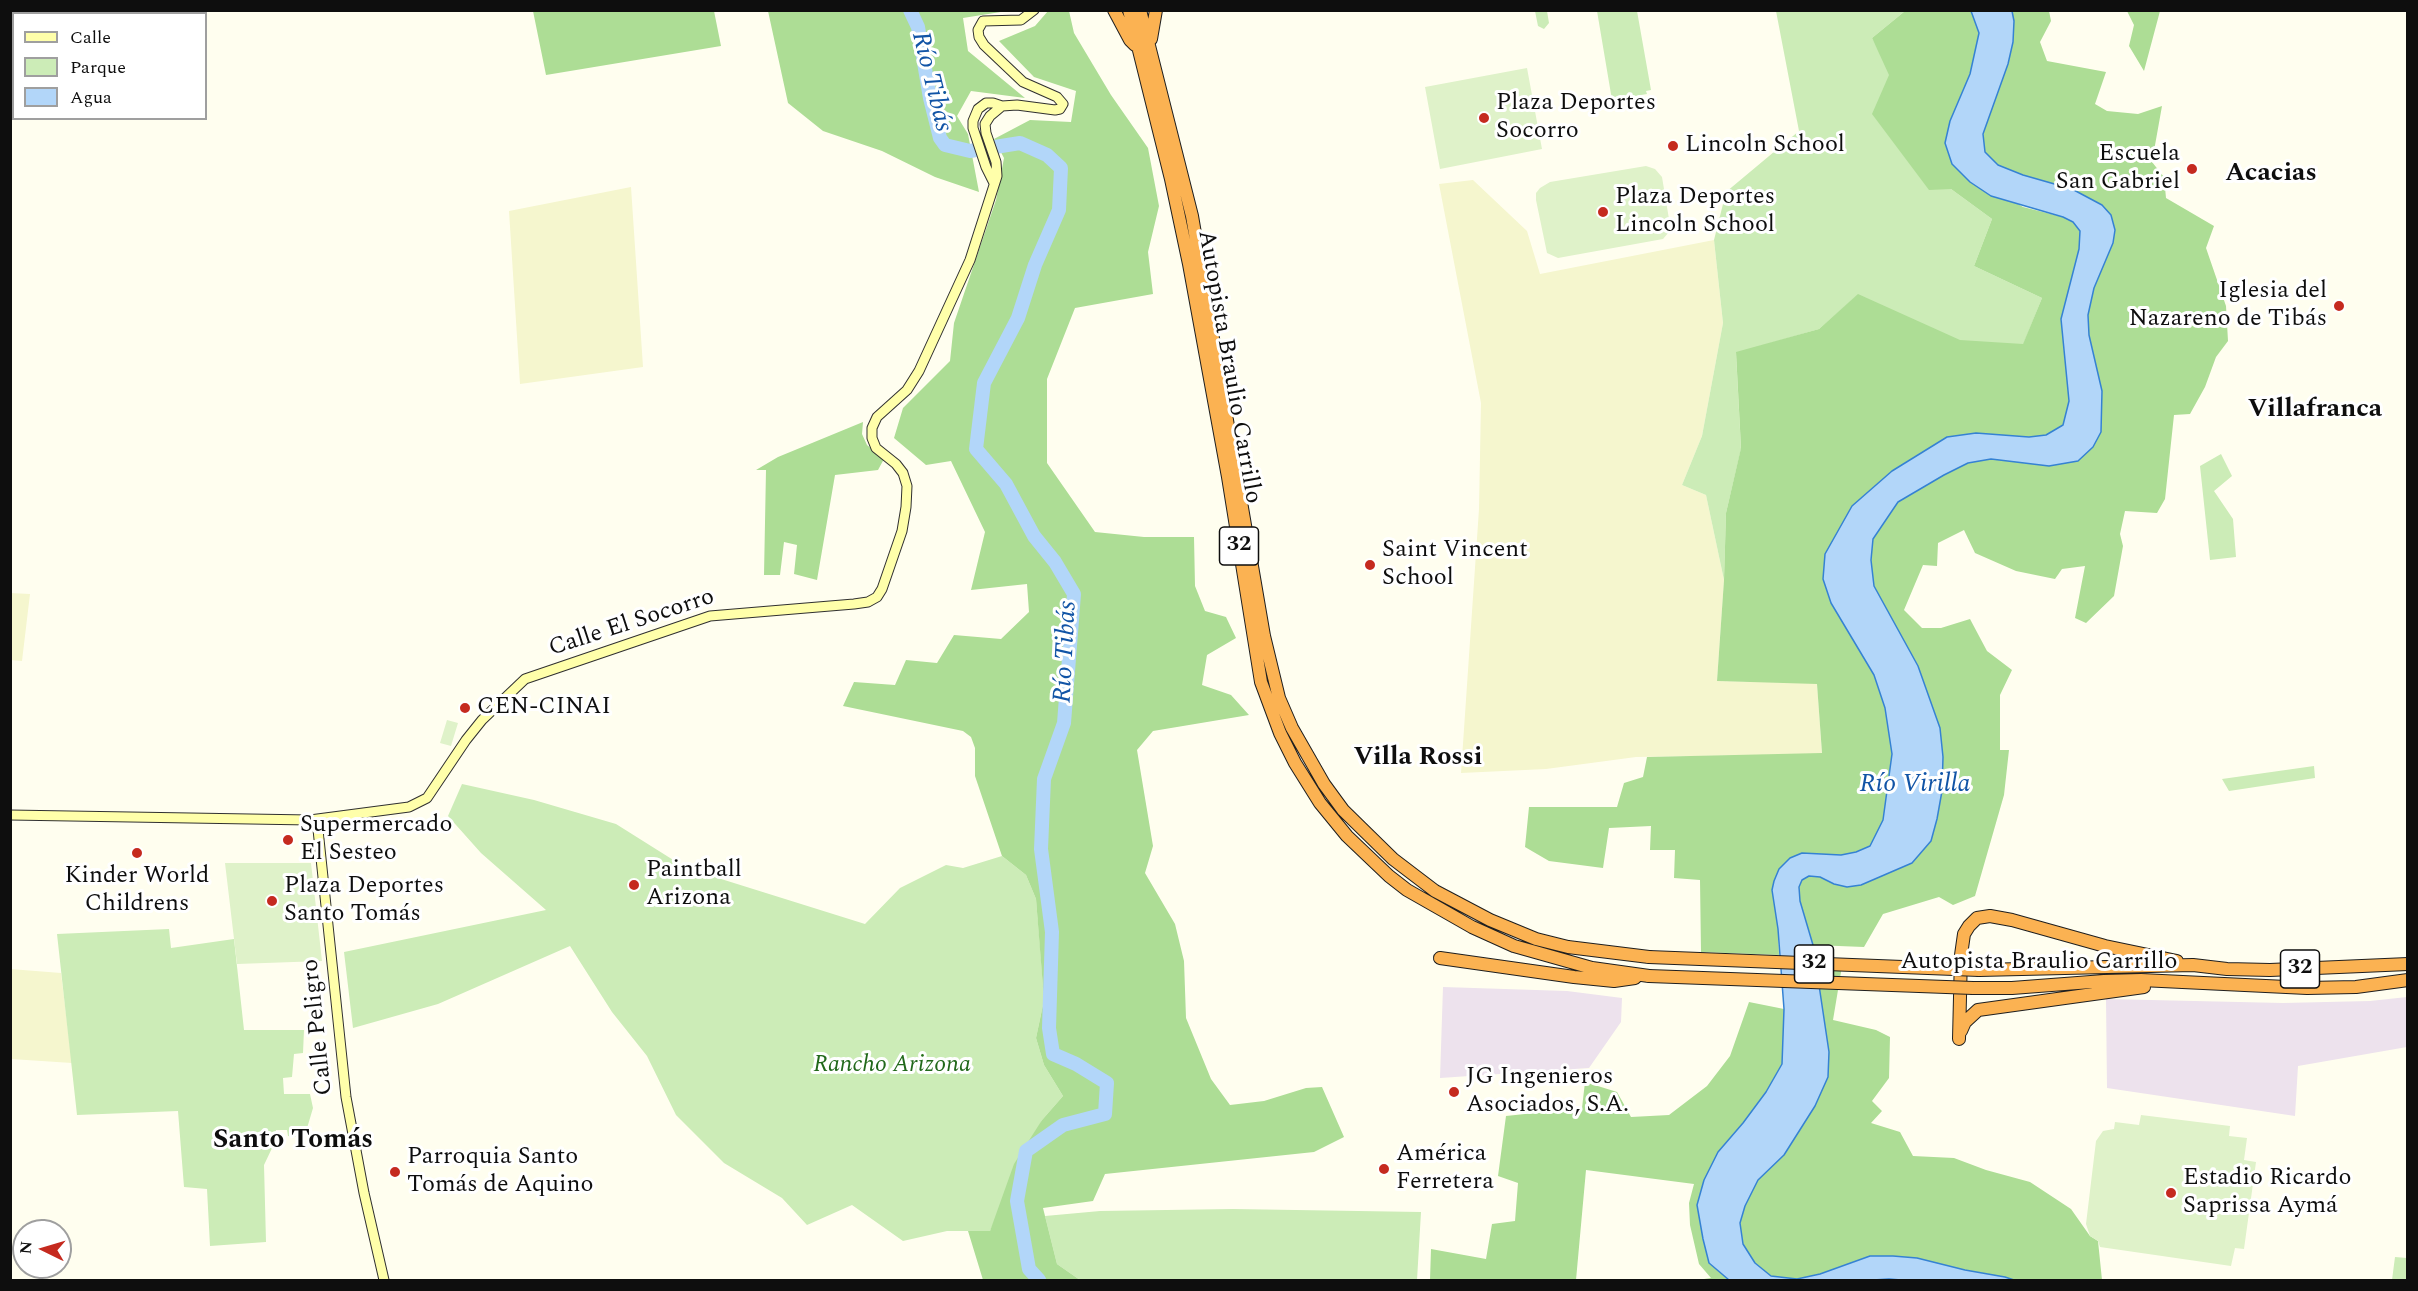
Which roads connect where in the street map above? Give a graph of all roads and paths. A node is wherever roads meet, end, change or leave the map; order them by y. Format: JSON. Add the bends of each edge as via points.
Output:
{"nodes":[{"id":1,"x":1034,"y":10,"type":"edge"},
{"id":2,"x":1114,"y":10,"type":"edge"},
{"id":3,"x":1129,"y":10,"type":"edge"},
{"id":4,"x":1140,"y":10,"type":"edge"},
{"id":5,"x":1156,"y":10,"type":"edge"},
{"id":6,"x":1145,"y":48,"type":"junction"},
{"id":7,"x":1002,"y":106,"type":"junction"},
{"id":8,"x":994,"y":183,"type":"junction"},
{"id":9,"x":10,"y":815,"type":"edge"},
{"id":10,"x":317,"y":820,"type":"junction"},
{"id":11,"x":1440,"y":958,"type":"dead end"},
{"id":12,"x":2408,"y":962,"type":"edge"},
{"id":13,"x":2193,"y":965,"type":"junction"},
{"id":14,"x":1649,"y":976,"type":"junction"},
{"id":15,"x":2408,"y":980,"type":"edge"},
{"id":16,"x":2175,"y":982,"type":"junction"},
{"id":17,"x":1959,"y":983,"type":"junction"},
{"id":18,"x":1978,"y":1010,"type":"junction"},
{"id":19,"x":384,"y":1281,"type":"edge"}],
"edges":[{"from":1,"to":7,"type":"street","via":[[1021,20],[983,21],[977,34],[1023,82],[1062,100],[1063,106],[1054,110]]},
{"from":2,"to":6,"type":"highway","via":[[1130,40]]},
{"from":3,"to":6,"type":"highway","name":"Autopista Braulio Carrillo","number":"32"},
{"from":4,"to":6,"type":"highway","name":"Autopista Braulio Carrillo","number":"32"},
{"from":5,"to":6,"type":"highway"},
{"from":6,"to":13,"type":"highway","name":"Autopista Braulio Carrillo","number":"32","bridge":true,"via":[[1192,216],[1266,647],[1279,698],[1302,747],[1343,810],[1393,859],[1435,891],[1490,920],[1568,947],[1649,957],[1979,970]]},
{"from":6,"to":14,"type":"highway","name":"Autopista Braulio Carrillo","number":"32","via":[[1228,477],[1261,682],[1295,763],[1347,836],[1407,890],[1514,946],[1592,968]]},
{"from":7,"to":8,"type":"street","name":"Calle El Socorro","via":[[987,120],[986,133],[996,162]]},
{"from":7,"to":8,"type":"street","via":[[990,103],[978,109],[972,121]]},
{"from":8,"to":10,"type":"street","name":"Calle El Socorro","via":[[970,260],[919,371],[907,390],[877,417],[873,428],[876,448],[896,464],[907,486],[902,531],[876,597],[854,604],[710,616],[525,679],[482,720],[422,802],[396,810]]},
{"from":9,"to":10,"type":"street"},
{"from":10,"to":19,"type":"street","name":"Calle Peligro","via":[[346,1097]]},
{"from":11,"to":14,"type":"highway","via":[[1614,981]]},
{"from":12,"to":13,"type":"highway","name":"Autopista Braulio Carrillo","number":"32","via":[[2270,970]]},
{"from":13,"to":17,"type":"highway","via":[[1990,916],[1977,918],[1964,934]]},
{"from":14,"to":16,"type":"highway","name":"Autopista Braulio Carrillo","number":"32","bridge":true,"via":[[1973,988],[2104,981]]},
{"from":15,"to":16,"type":"highway","name":"Autopista Braulio Carrillo","number":"32","via":[[2307,988]]},
{"from":16,"to":18,"type":"highway"},
{"from":17,"to":18,"type":"highway","via":[[1962,994]]},
{"from":17,"to":18,"type":"highway","via":[[1959,1039],[1965,1022]]}]}
